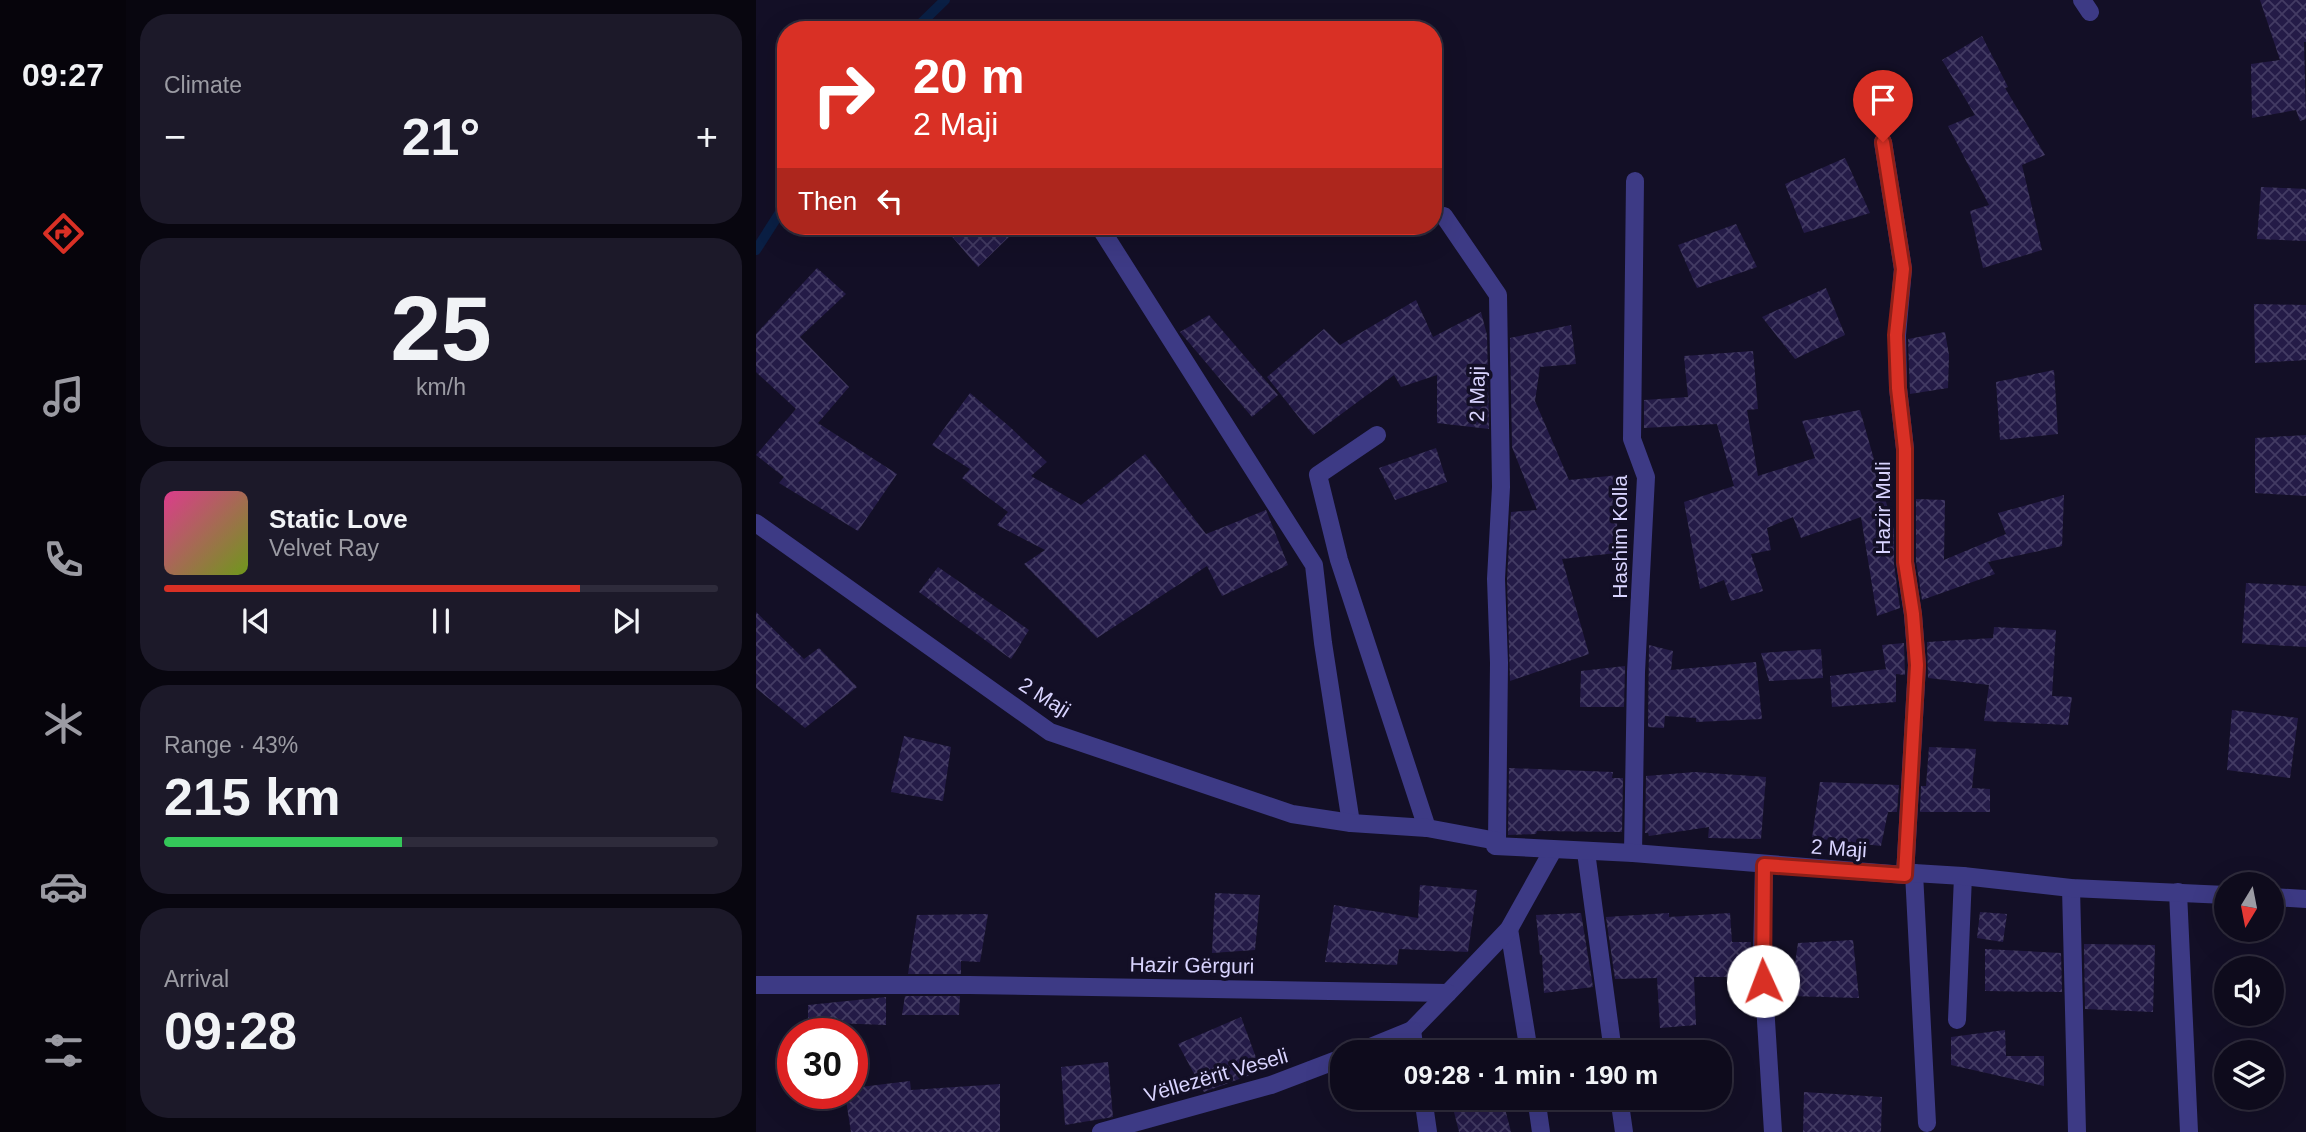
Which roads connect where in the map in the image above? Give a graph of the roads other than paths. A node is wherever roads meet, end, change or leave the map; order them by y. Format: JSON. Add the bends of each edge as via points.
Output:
{"nodes":[{"id":1,"x":1883,"y":142,"type":"dead end"},
{"id":2,"x":1635,"y":181,"type":"dead end"},
{"id":3,"x":1444,"y":216,"type":"dead end"},
{"id":4,"x":1105,"y":235,"type":"edge"},
{"id":5,"x":1377,"y":435,"type":"dead end"},
{"id":6,"x":756,"y":523,"type":"edge"},
{"id":7,"x":1351,"y":823,"type":"junction"},
{"id":8,"x":1427,"y":828,"type":"junction"},
{"id":9,"x":1497,"y":841,"type":"junction"},
{"id":10,"x":1553,"y":850,"type":"junction"},
{"id":11,"x":1586,"y":852,"type":"junction"},
{"id":12,"x":1633,"y":853,"type":"junction"},
{"id":13,"x":1764,"y":865,"type":"junction"},
{"id":14,"x":1909,"y":874,"type":"junction"},
{"id":15,"x":1963,"y":876,"type":"junction"},
{"id":16,"x":2071,"y":888,"type":"junction"},
{"id":17,"x":2178,"y":892,"type":"junction"},
{"id":18,"x":2214,"y":894,"type":"edge"},
{"id":19,"x":2284,"y":898,"type":"edge"},
{"id":20,"x":2306,"y":899,"type":"edge"},
{"id":21,"x":1509,"y":929,"type":"junction"},
{"id":22,"x":756,"y":985,"type":"edge"},
{"id":23,"x":1448,"y":993,"type":"junction"},
{"id":24,"x":1957,"y":1020,"type":"dead end"},
{"id":25,"x":1412,"y":1030,"type":"junction"},
{"id":26,"x":1387,"y":1040,"type":"edge"},
{"id":27,"x":1413,"y":1040,"type":"edge"},
{"id":28,"x":1527,"y":1040,"type":"edge"},
{"id":29,"x":1611,"y":1040,"type":"edge"},
{"id":30,"x":1330,"y":1063,"type":"edge"},
{"id":31,"x":1425,"y":1110,"type":"edge"},
{"id":32,"x":1538,"y":1110,"type":"edge"},
{"id":33,"x":1621,"y":1110,"type":"edge"},
{"id":34,"x":1927,"y":1123,"type":"dead end"},
{"id":35,"x":1101,"y":1132,"type":"edge"},
{"id":36,"x":1428,"y":1132,"type":"edge"},
{"id":37,"x":1541,"y":1132,"type":"edge"},
{"id":38,"x":1624,"y":1132,"type":"edge"},
{"id":39,"x":1773,"y":1132,"type":"edge"},
{"id":40,"x":2077,"y":1132,"type":"edge"},
{"id":41,"x":2189,"y":1132,"type":"edge"}],
"edges":[{"from":1,"to":14,"type":"street","name":"Hazir Muli","via":[[1903,269],[1896,335],[1905,449],[1905,562],[1917,665]]},
{"from":2,"to":12,"type":"street","name":"Hashim Kolla","via":[[1632,439],[1646,477]]},
{"from":3,"to":9,"type":"street","name":"2 Maji","via":[[1498,295],[1502,487],[1496,579]]},
{"from":4,"to":7,"type":"street","via":[[1314,565]]},
{"from":5,"to":8,"type":"street","via":[[1318,475],[1339,560]]},
{"from":6,"to":7,"type":"street","name":"2 Maji","via":[[1050,732],[1292,814]]},
{"from":7,"to":8,"type":"street","name":"2 Maji"},
{"from":8,"to":9,"type":"street","name":"2 Maji"},
{"from":9,"to":10,"type":"street","name":"2 Maji","via":[[1495,846]]},
{"from":10,"to":11,"type":"street","name":"2 Maji"},
{"from":10,"to":21,"type":"street"},
{"from":11,"to":12,"type":"street","name":"2 Maji"},
{"from":11,"to":29,"type":"street"},
{"from":12,"to":13,"type":"street","name":"2 Maji"},
{"from":13,"to":14,"type":"street","name":"2 Maji"},
{"from":13,"to":39,"type":"street","via":[[1762,957]]},
{"from":14,"to":15,"type":"street","name":"2 Maji"},
{"from":14,"to":34,"type":"street","name":"Hazir Muli"},
{"from":15,"to":16,"type":"street","name":"2 Maji"},
{"from":15,"to":24,"type":"street"},
{"from":16,"to":17,"type":"street","name":"2 Maji"},
{"from":16,"to":40,"type":"street"},
{"from":17,"to":18,"type":"street","name":"2 Maji"},
{"from":17,"to":41,"type":"street"},
{"from":19,"to":20,"type":"street"},
{"from":21,"to":23,"type":"street"},
{"from":21,"to":28,"type":"street"},
{"from":22,"to":23,"type":"street","name":"Hazir Gërguri"},
{"from":23,"to":25,"type":"street"},
{"from":25,"to":26,"type":"street"},
{"from":25,"to":27,"type":"street"},
{"from":30,"to":35,"type":"street","name":"Vëllezërit Veseli","via":[[1271,1086]]},
{"from":31,"to":36,"type":"street"},
{"from":32,"to":37,"type":"street"},
{"from":33,"to":38,"type":"street"}]}
